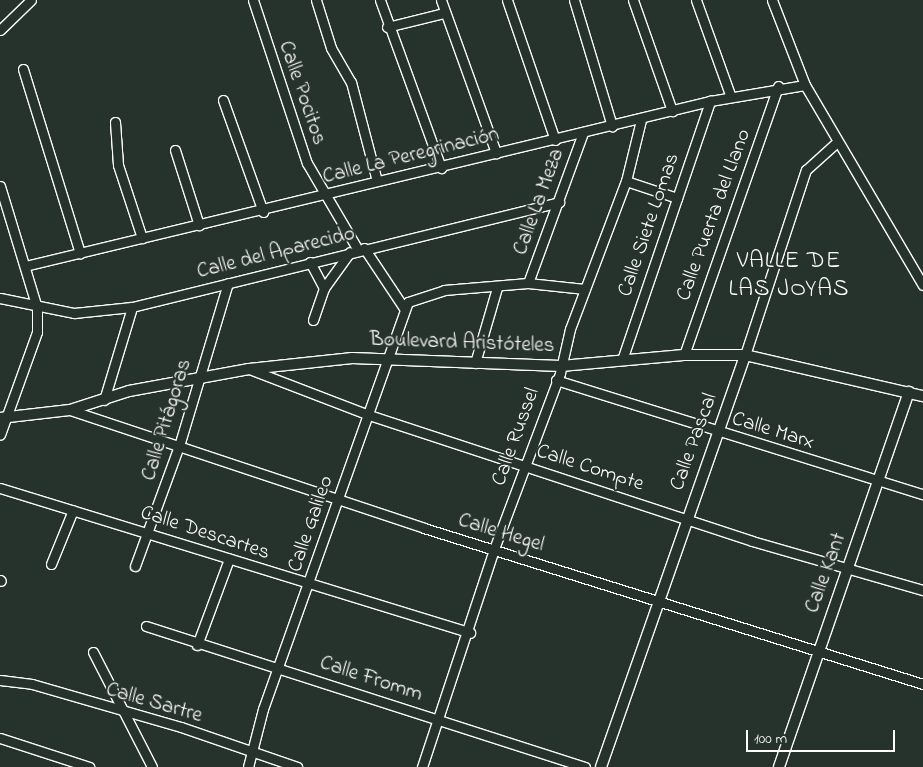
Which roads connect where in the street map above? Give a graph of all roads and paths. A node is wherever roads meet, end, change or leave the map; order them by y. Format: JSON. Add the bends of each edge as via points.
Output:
{"nodes":[{"id":1,"x":31,"y":0,"type":"edge"},
{"id":2,"x":253,"y":0,"type":"edge"},
{"id":3,"x":316,"y":0,"type":"edge"},
{"id":4,"x":380,"y":0,"type":"edge"},
{"id":5,"x":441,"y":0,"type":"edge"},
{"id":6,"x":507,"y":0,"type":"edge"},
{"id":7,"x":574,"y":0,"type":"edge"},
{"id":8,"x":633,"y":0,"type":"edge"},
{"id":9,"x":696,"y":0,"type":"edge"},
{"id":10,"x":772,"y":0,"type":"edge"},
{"id":11,"x":444,"y":13,"type":"junction"},
{"id":12,"x":387,"y":26,"type":"junction"},
{"id":13,"x":0,"y":30,"type":"edge"},
{"id":14,"x":23,"y":69,"type":"dead end"},
{"id":15,"x":805,"y":85,"type":"junction"},
{"id":16,"x":778,"y":86,"type":"junction"},
{"id":17,"x":731,"y":97,"type":"junction"},
{"id":18,"x":223,"y":100,"type":"dead end"},
{"id":19,"x":710,"y":101,"type":"junction"},
{"id":20,"x":672,"y":111,"type":"junction"},
{"id":21,"x":641,"y":120,"type":"junction"},
{"id":22,"x":115,"y":122,"type":"dead end"},
{"id":23,"x":612,"y":126,"type":"junction"},
{"id":24,"x":583,"y":133,"type":"junction"},
{"id":25,"x":555,"y":140,"type":"junction"},
{"id":26,"x":837,"y":142,"type":"junction"},
{"id":27,"x":175,"y":150,"type":"dead end"},
{"id":28,"x":496,"y":153,"type":"junction"},
{"id":29,"x":441,"y":168,"type":"junction"},
{"id":30,"x":626,"y":181,"type":"junction"},
{"id":31,"x":377,"y":182,"type":"junction"},
{"id":32,"x":0,"y":186,"type":"edge"},
{"id":33,"x":326,"y":194,"type":"junction"},
{"id":34,"x":677,"y":198,"type":"junction"},
{"id":35,"x":559,"y":202,"type":"junction"},
{"id":36,"x":263,"y":212,"type":"junction"},
{"id":37,"x":199,"y":225,"type":"junction"},
{"id":38,"x":142,"y":238,"type":"junction"},
{"id":39,"x":357,"y":250,"type":"junction"},
{"id":40,"x":80,"y":253,"type":"junction"},
{"id":41,"x":310,"y":262,"type":"junction"},
{"id":42,"x":25,"y":266,"type":"junction"},
{"id":43,"x":528,"y":282,"type":"junction"},
{"id":44,"x":228,"y":283,"type":"junction"},
{"id":45,"x":923,"y":285,"type":"edge"},
{"id":46,"x":324,"y":288,"type":"junction"},
{"id":47,"x":497,"y":288,"type":"junction"},
{"id":48,"x":585,"y":289,"type":"junction"},
{"id":49,"x":0,"y":298,"type":"edge"},
{"id":50,"x":132,"y":307,"type":"junction"},
{"id":51,"x":37,"y":308,"type":"junction"},
{"id":52,"x":404,"y":308,"type":"junction"},
{"id":53,"x":313,"y":320,"type":"dead end"},
{"id":54,"x":684,"y":355,"type":"junction"},
{"id":55,"x":745,"y":355,"type":"junction"},
{"id":56,"x":388,"y":359,"type":"junction"},
{"id":57,"x":622,"y":360,"type":"junction"},
{"id":58,"x":475,"y":363,"type":"junction"},
{"id":59,"x":561,"y":366,"type":"junction"},
{"id":60,"x":249,"y":369,"type":"junction"},
{"id":61,"x":199,"y":378,"type":"junction"},
{"id":62,"x":556,"y":380,"type":"junction"},
{"id":63,"x":909,"y":392,"type":"junction"},
{"id":64,"x":923,"y":396,"type":"edge"},
{"id":65,"x":104,"y":400,"type":"junction"},
{"id":66,"x":70,"y":410,"type":"junction"},
{"id":67,"x":366,"y":414,"type":"junction"},
{"id":68,"x":4,"y":418,"type":"edge"},
{"id":69,"x":718,"y":432,"type":"junction"},
{"id":70,"x":0,"y":435,"type":"edge"},
{"id":71,"x":179,"y":446,"type":"junction"},
{"id":72,"x":525,"y":464,"type":"junction"},
{"id":73,"x":878,"y":481,"type":"junction"},
{"id":74,"x":0,"y":488,"type":"edge"},
{"id":75,"x":923,"y":494,"type":"edge"},
{"id":76,"x":338,"y":498,"type":"junction"},
{"id":77,"x":73,"y":510,"type":"junction"},
{"id":78,"x":686,"y":517,"type":"junction"},
{"id":79,"x":148,"y":533,"type":"junction"},
{"id":80,"x":494,"y":548,"type":"junction"},
{"id":81,"x":229,"y":559,"type":"junction"},
{"id":82,"x":51,"y":564,"type":"dead end"},
{"id":83,"x":135,"y":566,"type":"dead end"},
{"id":84,"x":849,"y":566,"type":"junction"},
{"id":85,"x":309,"y":584,"type":"junction"},
{"id":86,"x":923,"y":590,"type":"edge"},
{"id":87,"x":656,"y":602,"type":"junction"},
{"id":88,"x":146,"y":626,"type":"dead end"},
{"id":89,"x":470,"y":633,"type":"junction"},
{"id":90,"x":197,"y":645,"type":"junction"},
{"id":91,"x":93,"y":652,"type":"dead end"},
{"id":92,"x":817,"y":653,"type":"junction"},
{"id":93,"x":278,"y":668,"type":"junction"},
{"id":94,"x":0,"y":680,"type":"edge"},
{"id":95,"x":923,"y":684,"type":"edge"},
{"id":96,"x":126,"y":712,"type":"junction"},
{"id":97,"x":440,"y":719,"type":"junction"},
{"id":98,"x":0,"y":738,"type":"edge"},
{"id":99,"x":252,"y":752,"type":"junction"},
{"id":100,"x":88,"y":767,"type":"edge"},
{"id":101,"x":152,"y":767,"type":"edge"},
{"id":102,"x":248,"y":767,"type":"edge"},
{"id":103,"x":297,"y":767,"type":"edge"},
{"id":104,"x":422,"y":767,"type":"edge"},
{"id":105,"x":585,"y":767,"type":"edge"},
{"id":106,"x":601,"y":767,"type":"edge"},
{"id":107,"x":779,"y":767,"type":"edge"}],
"edges":[{"from":1,"to":13,"type":"street"},
{"from":2,"to":33,"type":"street","name":"Calle Pocitos","via":[[293,126]]},
{"from":3,"to":31,"type":"street","via":[[331,48],[352,82]]},
{"from":4,"to":12,"type":"street"},
{"from":5,"to":11,"type":"street"},
{"from":6,"to":25,"type":"street"},
{"from":7,"to":23,"type":"street"},
{"from":8,"to":20,"type":"street"},
{"from":9,"to":17,"type":"street"},
{"from":10,"to":15,"type":"street"},
{"from":11,"to":12,"type":"street"},
{"from":11,"to":28,"type":"street"},
{"from":12,"to":29,"type":"street"},
{"from":14,"to":40,"type":"street"},
{"from":15,"to":16,"type":"street","name":"Calle La Peregrinación"},
{"from":15,"to":26,"type":"street"},
{"from":16,"to":17,"type":"street","name":"Calle La Peregrinación"},
{"from":16,"to":54,"type":"street","name":"Calle Puerta del Llano"},
{"from":17,"to":19,"type":"street","name":"Calle La Peregrinación"},
{"from":18,"to":36,"type":"street"},
{"from":19,"to":20,"type":"street","name":"Calle La Peregrinación"},
{"from":19,"to":34,"type":"street","name":"Calle Siete Lomas"},
{"from":20,"to":21,"type":"street","name":"Calle La Peregrinación"},
{"from":21,"to":23,"type":"street","name":"Calle La Peregrinación"},
{"from":21,"to":30,"type":"street","name":"Calle Russel"},
{"from":22,"to":38,"type":"street","via":[[118,165]]},
{"from":23,"to":24,"type":"street","name":"Calle La Peregrinación"},
{"from":24,"to":25,"type":"street","name":"Calle La Peregrinación"},
{"from":24,"to":35,"type":"street","name":"Calle La Meza"},
{"from":25,"to":28,"type":"street","name":"Calle La Peregrinación"},
{"from":26,"to":45,"type":"street"},
{"from":26,"to":55,"type":"street","name":"Calle Pascal","via":[[806,170]]},
{"from":27,"to":37,"type":"street"},
{"from":28,"to":29,"type":"street","name":"Calle La Peregrinación"},
{"from":29,"to":31,"type":"street","name":"Calle La Peregrinación"},
{"from":30,"to":34,"type":"street"},
{"from":30,"to":48,"type":"street","name":"Calle Russel"},
{"from":31,"to":33,"type":"street","name":"Calle La Peregrinación"},
{"from":32,"to":42,"type":"street"},
{"from":33,"to":36,"type":"street","name":"Calle La Peregrinación"},
{"from":33,"to":39,"type":"street","name":"Calle Pocitos"},
{"from":34,"to":57,"type":"street","name":"Calle Siete Lomas"},
{"from":35,"to":39,"type":"street","name":"Calle del Aparecido"},
{"from":35,"to":43,"type":"street","name":"Calle La Meza"},
{"from":36,"to":37,"type":"street","name":"Calle La Peregrinación"},
{"from":37,"to":38,"type":"street","name":"Calle La Peregrinación"},
{"from":38,"to":40,"type":"street","name":"Calle La Peregrinación"},
{"from":39,"to":41,"type":"street","name":"Calle del Aparecido"},
{"from":39,"to":46,"type":"street"},
{"from":39,"to":52,"type":"street","name":"Calle Pocitos"},
{"from":40,"to":42,"type":"street","name":"Calle La Peregrinación"},
{"from":41,"to":44,"type":"street","name":"Calle del Aparecido"},
{"from":41,"to":46,"type":"street"},
{"from":42,"to":51,"type":"street"},
{"from":43,"to":47,"type":"street"},
{"from":43,"to":48,"type":"street"},
{"from":44,"to":50,"type":"street","name":"Calle del Aparecido"},
{"from":44,"to":61,"type":"street","name":"Calle Pitágoras"},
{"from":46,"to":53,"type":"street"},
{"from":47,"to":52,"type":"street","via":[[444,290],[415,298]]},
{"from":47,"to":58,"type":"street"},
{"from":48,"to":59,"type":"street","name":"Calle Russel"},
{"from":49,"to":51,"type":"street","name":"Calle del Aparecido"},
{"from":50,"to":51,"type":"street","name":"Calle del Aparecido","via":[[74,313]]},
{"from":50,"to":65,"type":"street"},
{"from":51,"to":68,"type":"street","via":[[32,352]]},
{"from":52,"to":56,"type":"street","name":"Calle Galileo"},
{"from":54,"to":55,"type":"street","name":"Boulevard Aristóteles"},
{"from":54,"to":57,"type":"street","name":"Boulevard Aristóteles"},
{"from":55,"to":63,"type":"street","name":"Boulevard Aristóteles"},
{"from":55,"to":69,"type":"street","name":"Calle Pascal"},
{"from":56,"to":58,"type":"street","name":"Boulevard Aristóteles"},
{"from":56,"to":60,"type":"street","name":"Boulevard Aristóteles","via":[[352,358]]},
{"from":56,"to":67,"type":"street","name":"Calle Galileo"},
{"from":57,"to":59,"type":"street","name":"Boulevard Aristóteles"},
{"from":58,"to":59,"type":"street","name":"Boulevard Aristóteles"},
{"from":59,"to":62,"type":"street","name":"Calle Russel"},
{"from":60,"to":61,"type":"street","name":"Boulevard Aristóteles"},
{"from":60,"to":67,"type":"street","name":"Calle Compte"},
{"from":61,"to":65,"type":"street","name":"Boulevard Aristóteles"},
{"from":61,"to":71,"type":"street","name":"Calle Pitágoras"},
{"from":62,"to":69,"type":"street","name":"Calle Marx"},
{"from":62,"to":72,"type":"street","name":"Calle Russel"},
{"from":63,"to":64,"type":"street","name":"Boulevard Aristóteles"},
{"from":63,"to":73,"type":"street","name":"Calle Kant"},
{"from":65,"to":66,"type":"street","name":"Boulevard Aristóteles"},
{"from":66,"to":68,"type":"street","name":"Boulevard Aristóteles"},
{"from":66,"to":71,"type":"street","name":"Calle Hegel"},
{"from":67,"to":72,"type":"street","name":"Calle Compte"},
{"from":67,"to":76,"type":"street","name":"Calle Galileo"},
{"from":68,"to":70,"type":"street"},
{"from":69,"to":73,"type":"street","name":"Calle Marx"},
{"from":69,"to":78,"type":"street","name":"Calle Pascal"},
{"from":71,"to":76,"type":"street","name":"Calle Hegel"},
{"from":71,"to":79,"type":"street","name":"Calle Pitágoras"},
{"from":72,"to":78,"type":"street","name":"Calle Compte"},
{"from":72,"to":80,"type":"street","name":"Calle Russel"},
{"from":73,"to":75,"type":"street","name":"Calle Marx"},
{"from":73,"to":84,"type":"street","name":"Calle Kant"},
{"from":74,"to":77,"type":"street","name":"Calle Descartes"},
{"from":76,"to":80,"type":"street","name":"Calle Hegel"},
{"from":76,"to":85,"type":"street","name":"Calle Galileo"},
{"from":77,"to":79,"type":"street","name":"Calle Descartes"},
{"from":77,"to":82,"type":"street"},
{"from":78,"to":84,"type":"street","name":"Calle Compte","via":[[752,541]]},
{"from":78,"to":87,"type":"street","name":"Calle Pascal"},
{"from":79,"to":81,"type":"street","name":"Calle Descartes"},
{"from":79,"to":83,"type":"street","name":"Calle Pitágoras"},
{"from":80,"to":87,"type":"street","name":"Calle Hegel"},
{"from":80,"to":89,"type":"street","name":"Calle Russel"},
{"from":81,"to":85,"type":"street","name":"Calle Descartes"},
{"from":81,"to":90,"type":"street"},
{"from":84,"to":86,"type":"street","name":"Calle Compte"},
{"from":84,"to":92,"type":"street","name":"Calle Kant"},
{"from":85,"to":89,"type":"street","name":"Calle Descartes"},
{"from":85,"to":93,"type":"street","name":"Calle Galileo"},
{"from":87,"to":92,"type":"street","name":"Calle Hegel"},
{"from":87,"to":106,"type":"street","name":"Calle Pascal"},
{"from":88,"to":90,"type":"street","name":"Calle Fromm"},
{"from":89,"to":97,"type":"street","name":"Calle Russel"},
{"from":90,"to":93,"type":"street","name":"Calle Fromm"},
{"from":91,"to":96,"type":"street"},
{"from":92,"to":95,"type":"street","name":"Calle Hegel"},
{"from":92,"to":107,"type":"street","name":"Calle Kant"},
{"from":93,"to":97,"type":"street","name":"Calle Fromm"},
{"from":93,"to":99,"type":"street","name":"Calle Galileo"},
{"from":94,"to":96,"type":"street","name":"Calle Sartre","via":[[32,684]]},
{"from":96,"to":99,"type":"street","name":"Calle Sartre"},
{"from":96,"to":101,"type":"street"},
{"from":97,"to":104,"type":"street","name":"Calle Russel"},
{"from":97,"to":105,"type":"street","name":"Calle Fromm"},
{"from":98,"to":100,"type":"street"},
{"from":99,"to":102,"type":"street","name":"Calle Galileo"},
{"from":99,"to":103,"type":"street","name":"Calle Sartre"}]}
